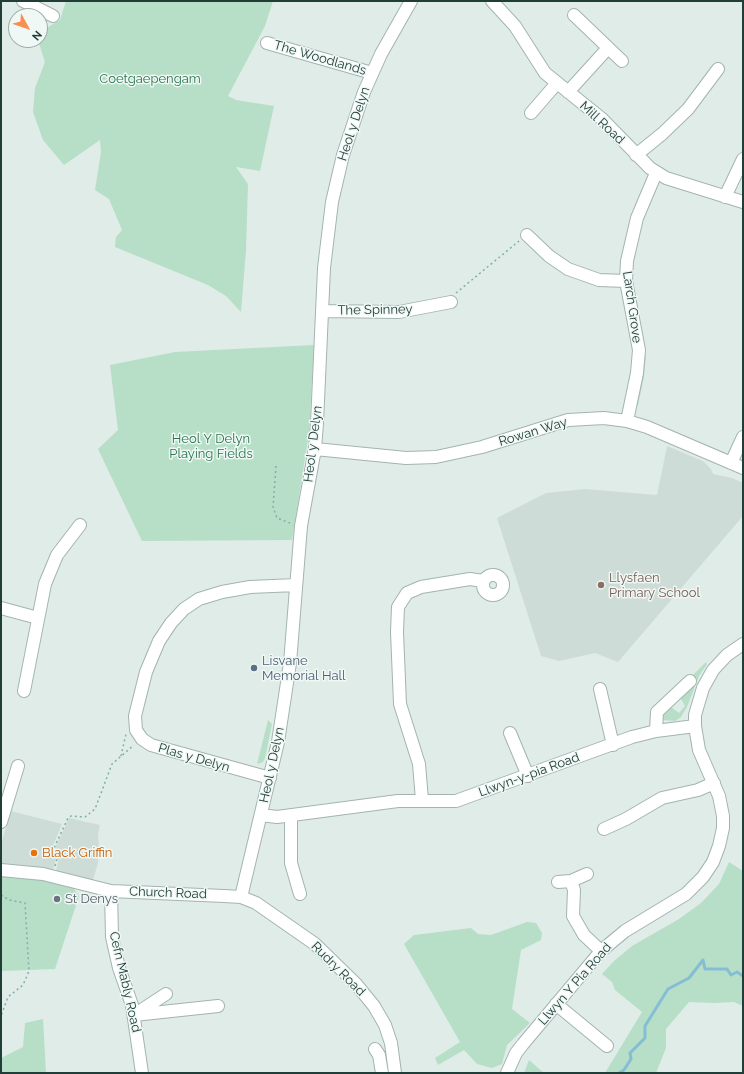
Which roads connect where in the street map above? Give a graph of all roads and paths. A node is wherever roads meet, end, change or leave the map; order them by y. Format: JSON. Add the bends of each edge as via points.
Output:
{"nodes":[{"id":1,"x":23,"y":1,"type":"edge"},
{"id":2,"x":411,"y":1,"type":"edge"},
{"id":3,"x":492,"y":1,"type":"edge"},
{"id":4,"x":574,"y":15,"type":"dead end"},
{"id":5,"x":54,"y":16,"type":"dead end"},
{"id":6,"x":267,"y":43,"type":"dead end"},
{"id":7,"x":608,"y":48,"type":"junction"},
{"id":8,"x":622,"y":60,"type":"dead end"},
{"id":9,"x":718,"y":70,"type":"dead end"},
{"id":10,"x":372,"y":73,"type":"junction"},
{"id":11,"x":557,"y":84,"type":"junction"},
{"id":12,"x":568,"y":92,"type":"junction"},
{"id":13,"x":531,"y":113,"type":"dead end"},
{"id":14,"x":636,"y":155,"type":"junction"},
{"id":15,"x":743,"y":159,"type":"edge"},
{"id":16,"x":656,"y":173,"type":"junction"},
{"id":17,"x":726,"y":196,"type":"junction"},
{"id":18,"x":743,"y":202,"type":"edge"},
{"id":19,"x":527,"y":234,"type":"joint"},
{"id":20,"x":626,"y":281,"type":"junction"},
{"id":21,"x":451,"y":302,"type":"joint"},
{"id":22,"x":323,"y":310,"type":"junction"},
{"id":23,"x":627,"y":421,"type":"junction"},
{"id":24,"x":743,"y":436,"type":"edge"},
{"id":25,"x":314,"y":449,"type":"junction"},
{"id":26,"x":731,"y":463,"type":"junction"},
{"id":27,"x":276,"y":466,"type":"dead end"},
{"id":28,"x":743,"y":468,"type":"edge"},
{"id":29,"x":80,"y":525,"type":"dead end"},
{"id":30,"x":301,"y":526,"type":"junction"},
{"id":31,"x":483,"y":581,"type":"dead end"},
{"id":32,"x":296,"y":585,"type":"junction"},
{"id":33,"x":1,"y":608,"type":"edge"},
{"id":34,"x":38,"y":618,"type":"junction"},
{"id":35,"x":743,"y":644,"type":"edge"},
{"id":36,"x":690,"y":681,"type":"dead end"},
{"id":37,"x":600,"y":689,"type":"dead end"},
{"id":38,"x":24,"y":691,"type":"dead end"},
{"id":39,"x":695,"y":726,"type":"junction"},
{"id":40,"x":656,"y":731,"type":"junction"},
{"id":41,"x":510,"y":733,"type":"dead end"},
{"id":42,"x":142,"y":739,"type":"junction"},
{"id":43,"x":613,"y":745,"type":"junction"},
{"id":44,"x":18,"y":766,"type":"dead end"},
{"id":45,"x":528,"y":776,"type":"junction"},
{"id":46,"x":270,"y":778,"type":"junction"},
{"id":47,"x":714,"y":783,"type":"junction"},
{"id":48,"x":422,"y":800,"type":"junction"},
{"id":49,"x":291,"y":815,"type":"junction"},
{"id":50,"x":261,"y":816,"type":"junction"},
{"id":51,"x":1,"y":822,"type":"edge"},
{"id":52,"x":604,"y":829,"type":"dead end"},
{"id":53,"x":1,"y":870,"type":"edge"},
{"id":54,"x":54,"y":871,"type":"dead end"},
{"id":55,"x":587,"y":874,"type":"dead end"},
{"id":56,"x":571,"y":881,"type":"junction"},
{"id":57,"x":558,"y":882,"type":"dead end"},
{"id":58,"x":111,"y":891,"type":"junction"},
{"id":59,"x":300,"y":894,"type":"dead end"},
{"id":60,"x":1,"y":895,"type":"edge"},
{"id":61,"x":241,"y":897,"type":"junction"},
{"id":62,"x":601,"y":952,"type":"junction"},
{"id":63,"x":166,"y":994,"type":"dead end"},
{"id":64,"x":556,"y":1004,"type":"junction"},
{"id":65,"x":218,"y":1006,"type":"dead end"},
{"id":66,"x":134,"y":1015,"type":"junction"},
{"id":67,"x":1,"y":1016,"type":"edge"},
{"id":68,"x":607,"y":1046,"type":"dead end"},
{"id":69,"x":375,"y":1049,"type":"dead end"},
{"id":70,"x":142,"y":1073,"type":"edge"},
{"id":71,"x":382,"y":1073,"type":"edge"},
{"id":72,"x":395,"y":1073,"type":"edge"},
{"id":73,"x":507,"y":1073,"type":"edge"}],
"edges":[{"from":1,"to":5,"type":"street"},
{"from":2,"to":10,"type":"street","name":"Heol y Delyn"},
{"from":3,"to":11,"type":"street","name":"Mill Road","via":[[520,33],[541,68]]},
{"from":4,"to":7,"type":"street"},
{"from":6,"to":10,"type":"street","name":"The Woodlands"},
{"from":7,"to":8,"type":"street"},
{"from":7,"to":12,"type":"street"},
{"from":9,"to":14,"type":"street","via":[[688,109]]},
{"from":10,"to":22,"type":"street","name":"Heol y Delyn","via":[[350,132],[334,194],[326,245]]},
{"from":11,"to":12,"type":"street","name":"Mill Road"},
{"from":11,"to":13,"type":"street"},
{"from":12,"to":14,"type":"street","name":"Mill Road","via":[[602,119]]},
{"from":14,"to":16,"type":"street","name":"Mill Road"},
{"from":15,"to":17,"type":"street"},
{"from":16,"to":17,"type":"street","name":"Mill Road"},
{"from":16,"to":20,"type":"street","name":"Larch Grove","via":[[632,232]]},
{"from":17,"to":18,"type":"street","name":"Mill Road"},
{"from":19,"to":20,"type":"street","via":[[549,256],[568,269],[598,280]]},
{"from":19,"to":21,"type":"path","via":[[457,290]]},
{"from":20,"to":23,"type":"street","name":"Larch Grove","via":[[639,350],[638,373]]},
{"from":21,"to":22,"type":"street","name":"The Spinney","via":[[399,312]]},
{"from":22,"to":25,"type":"street","name":"Heol y Delyn"},
{"from":23,"to":25,"type":"street","name":"Rowan Way","via":[[604,418],[568,420],[468,451],[436,456],[399,457]]},
{"from":23,"to":26,"type":"street","name":"Rowan Way"},
{"from":24,"to":26,"type":"street"},
{"from":25,"to":30,"type":"street","name":"Heol y Delyn"},
{"from":26,"to":28,"type":"street","name":"Rowan Way"},
{"from":27,"to":30,"type":"path","via":[[273,507],[277,518]]},
{"from":29,"to":34,"type":"street","via":[[65,543],[51,567]]},
{"from":30,"to":32,"type":"street","name":"Heol y Delyn"},
{"from":31,"to":48,"type":"street","via":[[470,579],[421,587],[407,593],[398,607],[400,704],[419,764]]},
{"from":32,"to":42,"type":"street","name":"Plas y Delyn","via":[[250,587],[209,595],[192,603],[177,616],[159,641],[146,672],[135,716],[136,730]]},
{"from":32,"to":46,"type":"street","name":"Heol y Delyn","via":[[287,685]]},
{"from":33,"to":34,"type":"street"},
{"from":34,"to":38,"type":"street"},
{"from":35,"to":39,"type":"street","via":[[727,655],[707,679],[697,706]]},
{"from":36,"to":40,"type":"street","via":[[657,712]]},
{"from":37,"to":43,"type":"street"},
{"from":39,"to":40,"type":"street","name":"Llwyn-y-pia Road"},
{"from":39,"to":47,"type":"street","name":"Llwyn Y Pia Road","via":[[701,755]]},
{"from":40,"to":43,"type":"street","name":"Llwyn-y-pia Road"},
{"from":41,"to":45,"type":"street"},
{"from":42,"to":46,"type":"street","name":"Plas y Delyn","via":[[156,748]]},
{"from":42,"to":54,"type":"path","via":[[112,764],[95,809],[85,817],[68,818],[54,848],[58,854]]},
{"from":43,"to":45,"type":"street","name":"Llwyn-y-pia Road"},
{"from":44,"to":51,"type":"street"},
{"from":45,"to":48,"type":"street","name":"Llwyn-y-pia Road","via":[[463,799],[448,802]]},
{"from":46,"to":50,"type":"street","name":"Heol y Delyn"},
{"from":47,"to":52,"type":"street","via":[[698,790],[662,798]]},
{"from":47,"to":62,"type":"street","name":"Llwyn Y Pia Road","via":[[719,796],[723,828],[713,862],[703,877],[686,894],[625,931]]},
{"from":48,"to":49,"type":"street","name":"Llwyn-y-pia Road"},
{"from":49,"to":50,"type":"street","name":"Llwyn-y-pia Road"},
{"from":49,"to":59,"type":"street","via":[[292,863]]},
{"from":50,"to":61,"type":"street","name":"Heol y Delyn"},
{"from":53,"to":58,"type":"street","name":"Church Road","via":[[43,874]]},
{"from":55,"to":56,"type":"street"},
{"from":56,"to":57,"type":"street"},
{"from":56,"to":62,"type":"street","via":[[574,890],[573,916],[584,935]]},
{"from":58,"to":61,"type":"street","name":"Church Road"},
{"from":58,"to":66,"type":"street","name":"Cefn Mably Road","via":[[112,937]]},
{"from":60,"to":67,"type":"path","via":[[8,900],[24,903],[29,972],[23,985],[8,998]]},
{"from":61,"to":72,"type":"street","name":"Rudry Road","via":[[256,903],[319,948],[356,984],[385,1025],[392,1043]]},
{"from":62,"to":64,"type":"street","name":"Llwyn Y Pia Road"},
{"from":63,"to":66,"type":"street"},
{"from":64,"to":68,"type":"street"},
{"from":64,"to":73,"type":"street","name":"Llwyn Y Pia Road","via":[[516,1053]]},
{"from":65,"to":66,"type":"street"},
{"from":66,"to":70,"type":"street","name":"Cefn Mably Road"},
{"from":69,"to":71,"type":"street","via":[[379,1055]]}]}
